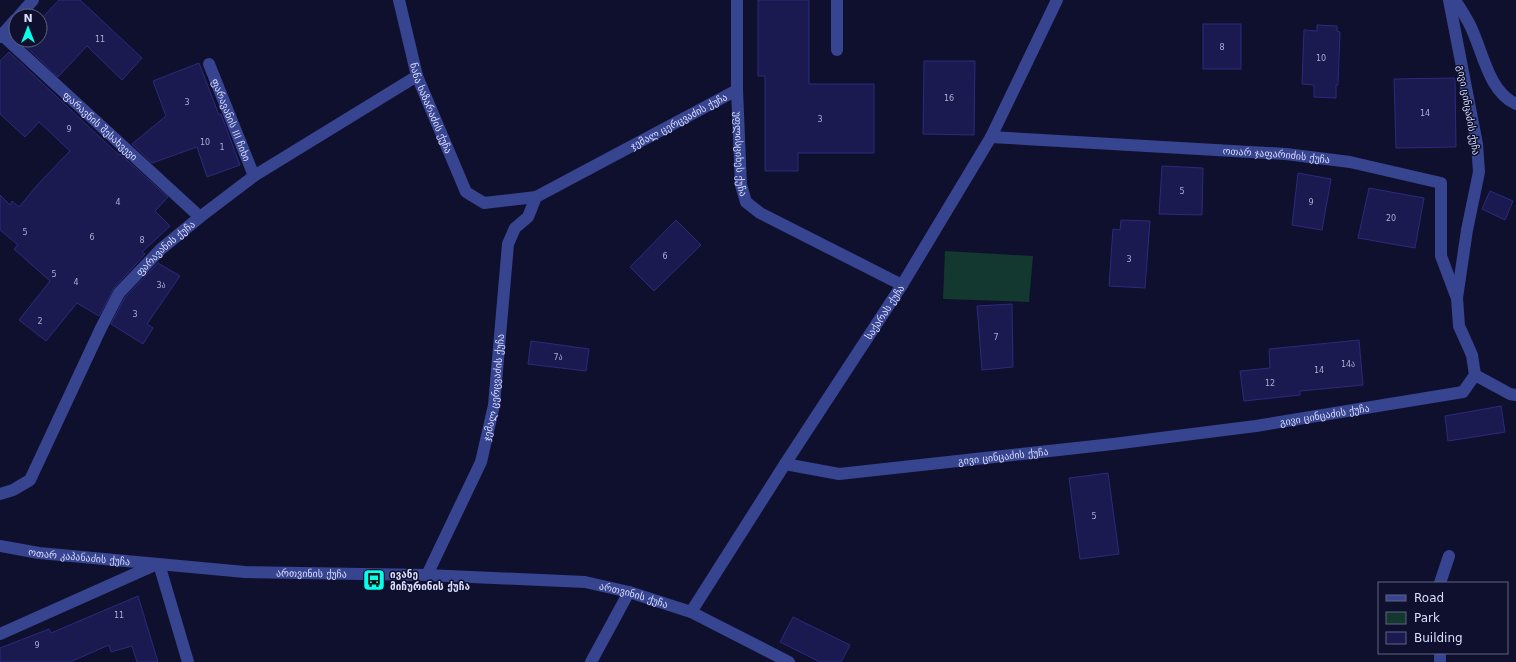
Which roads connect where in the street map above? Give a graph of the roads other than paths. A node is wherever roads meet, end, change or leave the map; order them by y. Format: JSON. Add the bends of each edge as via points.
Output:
{"nodes":[{"id":1,"x":33,"y":0,"type":"edge"},
{"id":2,"x":399,"y":0,"type":"edge"},
{"id":3,"x":737,"y":0,"type":"edge"},
{"id":4,"x":837,"y":0,"type":"edge"},
{"id":5,"x":1056,"y":0,"type":"edge"},
{"id":6,"x":1449,"y":0,"type":"edge"},
{"id":7,"x":1455,"y":0,"type":"edge"},
{"id":8,"x":26,"y":8,"type":"edge"},
{"id":9,"x":8,"y":28,"type":"edge"},
{"id":10,"x":1,"y":36,"type":"edge"},
{"id":11,"x":837,"y":50,"type":"dead end"},
{"id":12,"x":209,"y":64,"type":"dead end"},
{"id":13,"x":416,"y":76,"type":"junction"},
{"id":14,"x":737,"y":90,"type":"junction"},
{"id":15,"x":1516,"y":104,"type":"edge"},
{"id":16,"x":991,"y":137,"type":"junction"},
{"id":17,"x":254,"y":176,"type":"junction"},
{"id":18,"x":536,"y":197,"type":"junction"},
{"id":19,"x":484,"y":203,"type":"joint"},
{"id":20,"x":200,"y":217,"type":"junction"},
{"id":21,"x":902,"y":285,"type":"junction"},
{"id":22,"x":1457,"y":298,"type":"junction"},
{"id":23,"x":1475,"y":375,"type":"junction"},
{"id":24,"x":1514,"y":396,"type":"edge"},
{"id":25,"x":785,"y":464,"type":"junction"},
{"id":26,"x":0,"y":494,"type":"edge"},
{"id":27,"x":0,"y":546,"type":"edge"},
{"id":28,"x":1449,"y":556,"type":"dead end"},
{"id":29,"x":158,"y":564,"type":"junction"},
{"id":30,"x":427,"y":575,"type":"junction"},
{"id":31,"x":1440,"y":582,"type":"edge"},
{"id":32,"x":628,"y":592,"type":"junction"},
{"id":33,"x":691,"y":612,"type":"junction"},
{"id":34,"x":0,"y":634,"type":"edge"},
{"id":35,"x":188,"y":662,"type":"edge"},
{"id":36,"x":591,"y":662,"type":"edge"},
{"id":37,"x":789,"y":662,"type":"edge"}],
"edges":[{"from":1,"to":8,"type":"street"},
{"from":2,"to":13,"type":"street","name":"ნანა ხაზარაძის ქუჩა"},
{"from":3,"to":14,"type":"street","name":"უფლისციხეს ქუჩა"},
{"from":4,"to":11,"type":"street"},
{"from":5,"to":16,"type":"street","name":"საქარას ქუჩა"},
{"from":6,"to":22,"type":"street","name":"გივი ცინცაძის ქუჩა","via":[[1477,144],[1479,172]]},
{"from":7,"to":15,"type":"street","via":[[1473,30],[1492,81],[1509,101]]},
{"from":9,"to":10,"type":"street"},
{"from":10,"to":20,"type":"street","name":"ფარავნის შესახვევი"},
{"from":12,"to":17,"type":"street","name":"ფარავანის III ჩიხი"},
{"from":13,"to":17,"type":"street","name":"ფარავანის ქუჩა"},
{"from":13,"to":19,"type":"street","name":"ნანა ხაზარაძის ქუჩა","via":[[466,192]]},
{"from":14,"to":18,"type":"street","name":"ჯემალ ცერცვაძის ქუჩა"},
{"from":14,"to":21,"type":"street","name":"უფლისციხეს ქუჩა","via":[[741,186],[746,202],[760,213]]},
{"from":16,"to":21,"type":"street","name":"საქარას ქუჩა"},
{"from":16,"to":22,"type":"street","name":"ოთარ ჯაფარიძის ქუჩა","via":[[1286,154],[1350,162],[1441,183],[1441,256]]},
{"from":17,"to":20,"type":"street","name":"ფარავანის ქუჩა"},
{"from":18,"to":19,"type":"street","name":"ჯემალ ცერცვაძის ქუჩა"},
{"from":18,"to":30,"type":"street","name":"ჯემალ ცერცვაძის ქუჩა","via":[[528,217],[515,228],[508,244],[494,405],[481,462]]},
{"from":20,"to":26,"type":"street","name":"ფარავანის ქუჩა","via":[[161,248],[119,293],[30,480]]},
{"from":21,"to":25,"type":"street","name":"საქარას ქუჩა"},
{"from":22,"to":23,"type":"street","name":"გივი ცინცაძის ქუჩა","via":[[1460,326],[1472,355]]},
{"from":23,"to":24,"type":"street"},
{"from":23,"to":25,"type":"street","name":"გივი ცინცაძის ქუჩა","via":[[1463,392],[1256,426],[839,474]]},
{"from":25,"to":33,"type":"street","name":"საქარას ქუჩა"},
{"from":27,"to":29,"type":"street","name":"ოთარ კაპანაძის ქუჩა","via":[[39,553]]},
{"from":28,"to":31,"type":"street"},
{"from":29,"to":30,"type":"street","name":"ართვინის ქუჩა","via":[[245,572]]},
{"from":29,"to":34,"type":"street","name":"ართვინის ქუჩა"},
{"from":29,"to":35,"type":"street"},
{"from":30,"to":32,"type":"street","name":"ართვინის ქუჩა","via":[[586,582]]},
{"from":32,"to":33,"type":"street","name":"ართვინის ქუჩა"},
{"from":32,"to":36,"type":"street"},
{"from":33,"to":37,"type":"street","name":"ართვინის ქუჩა"}]}
